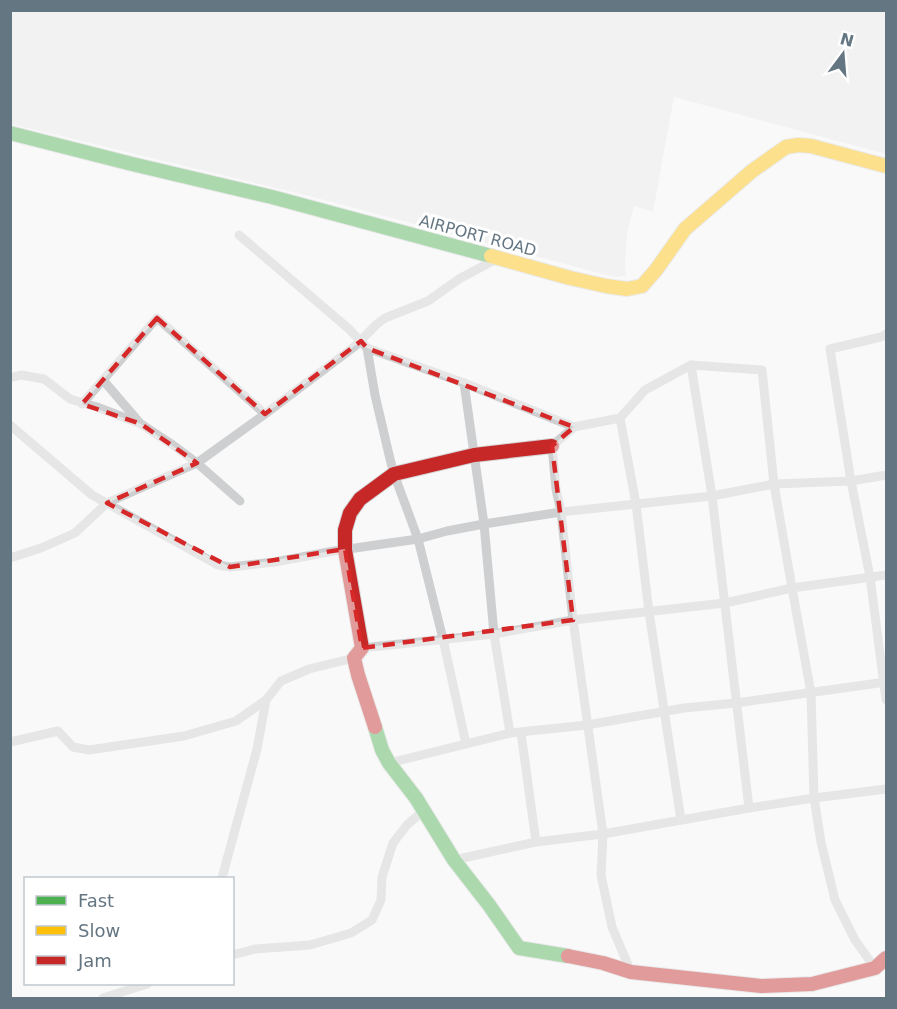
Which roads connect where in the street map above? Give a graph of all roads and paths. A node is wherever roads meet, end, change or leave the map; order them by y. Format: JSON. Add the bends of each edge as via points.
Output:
{"nodes":[{"id":1,"x":10,"y":133,"type":"edge"},
{"id":2,"x":886,"y":166,"type":"edge"},
{"id":3,"x":239,"y":236,"type":"dead end"},
{"id":4,"x":498,"y":258,"type":"junction"},
{"id":5,"x":886,"y":334,"type":"edge"},
{"id":6,"x":364,"y":344,"type":"junction"},
{"id":7,"x":691,"y":365,"type":"junction"},
{"id":8,"x":10,"y":378,"type":"edge"},
{"id":9,"x":103,"y":380,"type":"junction"},
{"id":10,"x":464,"y":383,"type":"junction"},
{"id":11,"x":82,"y":404,"type":"junction"},
{"id":12,"x":265,"y":414,"type":"junction"},
{"id":13,"x":620,"y":418,"type":"junction"},
{"id":14,"x":141,"y":424,"type":"junction"},
{"id":15,"x":10,"y":425,"type":"edge"},
{"id":16,"x":574,"y":427,"type":"junction"},
{"id":17,"x":552,"y":446,"type":"junction"},
{"id":18,"x":474,"y":455,"type":"junction"},
{"id":19,"x":197,"y":463,"type":"junction"},
{"id":20,"x":394,"y":474,"type":"junction"},
{"id":21,"x":886,"y":475,"type":"edge"},
{"id":22,"x":851,"y":481,"type":"junction"},
{"id":23,"x":774,"y":484,"type":"junction"},
{"id":24,"x":712,"y":496,"type":"junction"},
{"id":25,"x":240,"y":501,"type":"dead end"},
{"id":26,"x":107,"y":503,"type":"junction"},
{"id":27,"x":636,"y":504,"type":"junction"},
{"id":28,"x":561,"y":512,"type":"junction"},
{"id":29,"x":484,"y":524,"type":"junction"},
{"id":30,"x":418,"y":539,"type":"junction"},
{"id":31,"x":345,"y":550,"type":"junction"},
{"id":32,"x":10,"y":558,"type":"edge"},
{"id":33,"x":886,"y":575,"type":"edge"},
{"id":34,"x":870,"y":577,"type":"junction"},
{"id":35,"x":792,"y":588,"type":"junction"},
{"id":36,"x":725,"y":603,"type":"junction"},
{"id":37,"x":648,"y":612,"type":"junction"},
{"id":38,"x":573,"y":620,"type":"junction"},
{"id":39,"x":495,"y":634,"type":"junction"},
{"id":40,"x":443,"y":639,"type":"junction"},
{"id":41,"x":358,"y":653,"type":"junction"},
{"id":42,"x":885,"y":682,"type":"edge"},
{"id":43,"x":812,"y":693,"type":"junction"},
{"id":44,"x":266,"y":700,"type":"junction"},
{"id":45,"x":886,"y":700,"type":"edge"},
{"id":46,"x":736,"y":703,"type":"junction"},
{"id":47,"x":664,"y":712,"type":"junction"},
{"id":48,"x":587,"y":725,"type":"junction"},
{"id":49,"x":510,"y":733,"type":"junction"},
{"id":50,"x":521,"y":733,"type":"junction"},
{"id":51,"x":10,"y":742,"type":"edge"},
{"id":52,"x":466,"y":744,"type":"junction"},
{"id":53,"x":388,"y":763,"type":"junction"},
{"id":54,"x":886,"y":789,"type":"edge"},
{"id":55,"x":814,"y":798,"type":"junction"},
{"id":56,"x":750,"y":808,"type":"junction"},
{"id":57,"x":423,"y":811,"type":"junction"},
{"id":58,"x":681,"y":820,"type":"junction"},
{"id":59,"x":603,"y":834,"type":"junction"},
{"id":60,"x":536,"y":842,"type":"junction"},
{"id":61,"x":454,"y":860,"type":"junction"},
{"id":62,"x":223,"y":877,"type":"edge"},
{"id":63,"x":234,"y":954,"type":"edge"},
{"id":64,"x":886,"y":958,"type":"edge"},
{"id":65,"x":875,"y":968,"type":"junction"},
{"id":66,"x":631,"y":972,"type":"junction"},
{"id":67,"x":145,"y":985,"type":"edge"},
{"id":68,"x":116,"y":997,"type":"edge"},
{"id":69,"x":102,"y":999,"type":"edge"}],
"edges":[{"from":1,"to":4,"type":"street","name":"AIRPORT ROAD","via":[[272,197]]},
{"from":2,"to":4,"type":"street","name":"AIRPORT ROAD","via":[[811,146],[786,147],[685,229],[642,286],[606,286]]},
{"from":3,"to":6,"type":"street"},
{"from":4,"to":6,"type":"street","via":[[428,302],[385,318]]},
{"from":5,"to":22,"type":"street","via":[[830,349]]},
{"from":6,"to":10,"type":"street"},
{"from":6,"to":12,"type":"street"},
{"from":6,"to":20,"type":"street"},
{"from":7,"to":13,"type":"street","via":[[645,390]]},
{"from":7,"to":23,"type":"street","via":[[762,370]]},
{"from":7,"to":24,"type":"street"},
{"from":8,"to":11,"type":"street","via":[[21,375],[44,379]]},
{"from":9,"to":11,"type":"street"},
{"from":9,"to":12,"type":"street","via":[[157,318]]},
{"from":9,"to":14,"type":"street"},
{"from":10,"to":16,"type":"street"},
{"from":10,"to":18,"type":"street"},
{"from":11,"to":14,"type":"street"},
{"from":12,"to":19,"type":"street"},
{"from":13,"to":16,"type":"street"},
{"from":13,"to":27,"type":"street"},
{"from":14,"to":19,"type":"street"},
{"from":15,"to":26,"type":"street","via":[[92,495]]},
{"from":16,"to":17,"type":"street"},
{"from":17,"to":18,"type":"street"},
{"from":17,"to":28,"type":"street"},
{"from":18,"to":20,"type":"street"},
{"from":18,"to":29,"type":"street"},
{"from":19,"to":25,"type":"street"},
{"from":19,"to":26,"type":"street"},
{"from":20,"to":30,"type":"street"},
{"from":20,"to":31,"type":"street","via":[[360,499],[350,513]]},
{"from":21,"to":22,"type":"street"},
{"from":22,"to":23,"type":"street"},
{"from":22,"to":34,"type":"street"},
{"from":23,"to":24,"type":"street"},
{"from":23,"to":35,"type":"street"},
{"from":24,"to":27,"type":"street"},
{"from":24,"to":36,"type":"street"},
{"from":26,"to":31,"type":"street","via":[[219,565],[275,562]]},
{"from":26,"to":32,"type":"street","via":[[75,533]]},
{"from":27,"to":28,"type":"street"},
{"from":27,"to":37,"type":"street"},
{"from":28,"to":29,"type":"street"},
{"from":28,"to":38,"type":"street"},
{"from":29,"to":30,"type":"street"},
{"from":29,"to":39,"type":"street"},
{"from":30,"to":31,"type":"street"},
{"from":30,"to":40,"type":"street"},
{"from":31,"to":41,"type":"street"},
{"from":33,"to":34,"type":"street"},
{"from":34,"to":35,"type":"street"},
{"from":34,"to":42,"type":"street"},
{"from":35,"to":36,"type":"street"},
{"from":35,"to":43,"type":"street"},
{"from":36,"to":37,"type":"street"},
{"from":36,"to":46,"type":"street"},
{"from":37,"to":38,"type":"street"},
{"from":37,"to":47,"type":"street"},
{"from":38,"to":39,"type":"street"},
{"from":38,"to":48,"type":"street"},
{"from":39,"to":40,"type":"street"},
{"from":39,"to":49,"type":"street"},
{"from":40,"to":41,"type":"street"},
{"from":40,"to":52,"type":"street"},
{"from":41,"to":44,"type":"street","via":[[281,681]]},
{"from":41,"to":53,"type":"street"},
{"from":42,"to":43,"type":"street"},
{"from":42,"to":45,"type":"street"},
{"from":43,"to":46,"type":"street"},
{"from":43,"to":55,"type":"street"},
{"from":44,"to":51,"type":"street","via":[[236,721],[184,736],[89,750],[73,747],[58,731]]},
{"from":44,"to":62,"type":"street"},
{"from":46,"to":47,"type":"street"},
{"from":46,"to":56,"type":"street"},
{"from":47,"to":48,"type":"street"},
{"from":47,"to":58,"type":"street"},
{"from":48,"to":50,"type":"street"},
{"from":48,"to":59,"type":"street"},
{"from":49,"to":50,"type":"street"},
{"from":49,"to":52,"type":"street"},
{"from":50,"to":60,"type":"street"},
{"from":52,"to":53,"type":"street"},
{"from":53,"to":57,"type":"street"},
{"from":54,"to":55,"type":"street"},
{"from":55,"to":56,"type":"street"},
{"from":55,"to":65,"type":"street","via":[[835,900],[855,940]]},
{"from":56,"to":58,"type":"street"},
{"from":57,"to":61,"type":"street"},
{"from":57,"to":63,"type":"street","via":[[393,843],[382,877],[381,900],[372,920],[351,933],[310,945]]},
{"from":58,"to":59,"type":"street"},
{"from":59,"to":60,"type":"street"},
{"from":59,"to":66,"type":"street","via":[[601,875],[612,927]]},
{"from":60,"to":61,"type":"street"},
{"from":61,"to":66,"type":"street","via":[[519,948]]},
{"from":64,"to":65,"type":"street"},
{"from":65,"to":66,"type":"street","via":[[812,984],[761,986]]},
{"from":67,"to":68,"type":"street"},
{"from":68,"to":69,"type":"street"}]}
